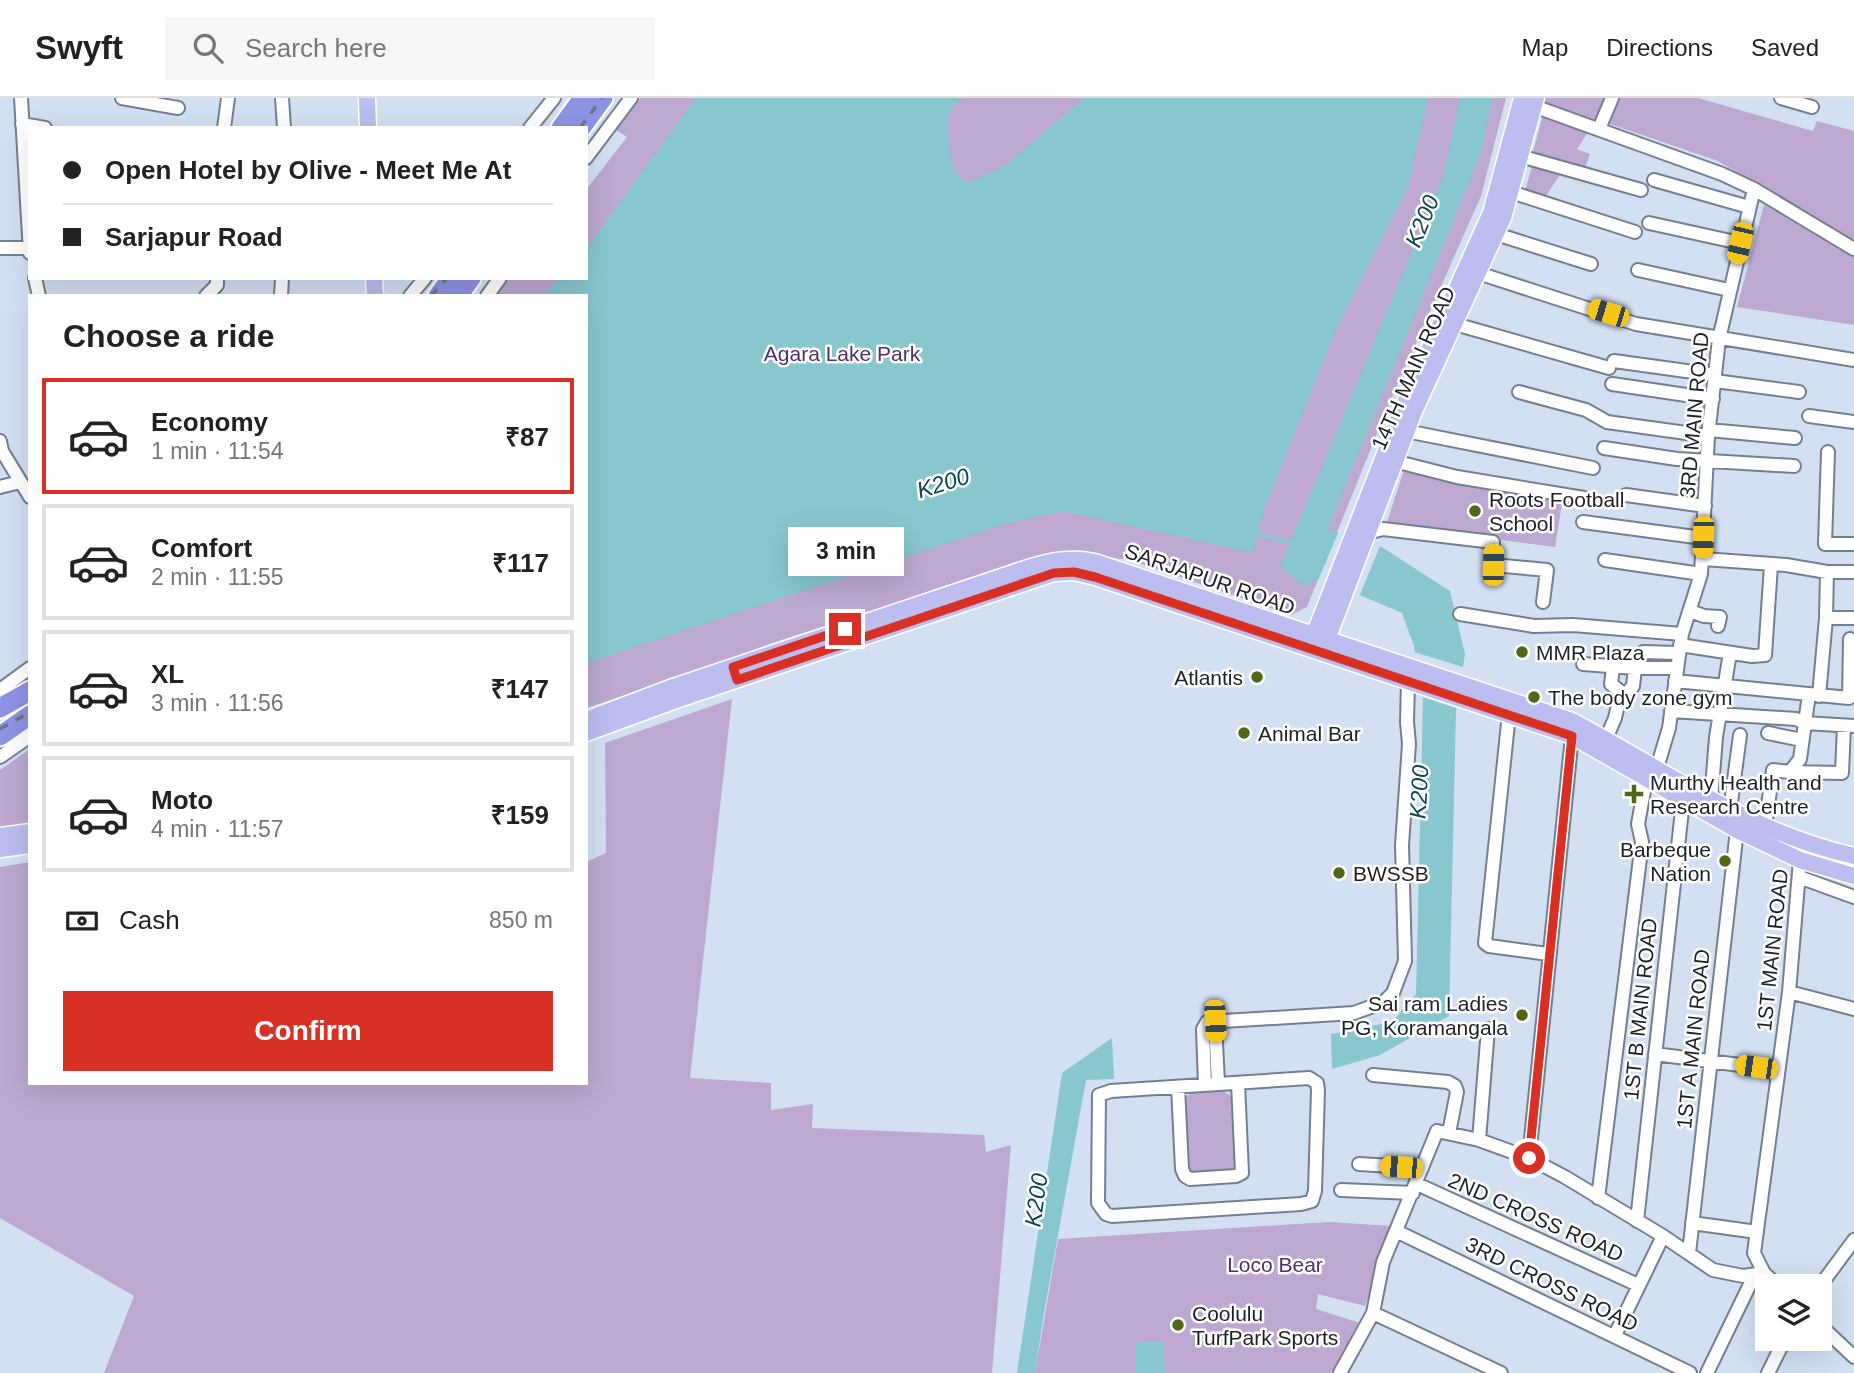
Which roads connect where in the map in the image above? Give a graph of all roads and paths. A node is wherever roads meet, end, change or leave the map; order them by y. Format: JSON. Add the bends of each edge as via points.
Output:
{"nodes":[{"id":1,"x":21,"y":98,"type":"edge"},
{"id":2,"x":122,"y":98,"type":"edge"},
{"id":3,"x":228,"y":98,"type":"edge"},
{"id":4,"x":282,"y":98,"type":"edge"},
{"id":5,"x":367,"y":98,"type":"edge"},
{"id":6,"x":554,"y":98,"type":"edge"},
{"id":7,"x":583,"y":98,"type":"edge"},
{"id":8,"x":603,"y":98,"type":"edge"},
{"id":9,"x":631,"y":98,"type":"edge"},
{"id":10,"x":1612,"y":98,"type":"edge"},
{"id":11,"x":1781,"y":98,"type":"edge"},
{"id":12,"x":1528,"y":101,"type":"edge"},
{"id":13,"x":1812,"y":107,"type":"dead end"},
{"id":14,"x":178,"y":108,"type":"dead end"},
{"id":15,"x":22,"y":124,"type":"junction"},
{"id":16,"x":34,"y":126,"type":"edge"},
{"id":17,"x":224,"y":126,"type":"edge"},
{"id":18,"x":284,"y":126,"type":"edge"},
{"id":19,"x":368,"y":126,"type":"edge"},
{"id":20,"x":532,"y":126,"type":"edge"},
{"id":21,"x":562,"y":126,"type":"edge"},
{"id":22,"x":582,"y":126,"type":"edge"},
{"id":23,"x":1599,"y":129,"type":"junction"},
{"id":24,"x":588,"y":155,"type":"edge"},
{"id":25,"x":1520,"y":156,"type":"junction"},
{"id":26,"x":1654,"y":180,"type":"dead end"},
{"id":27,"x":1754,"y":189,"type":"junction"},
{"id":28,"x":1641,"y":190,"type":"dead end"},
{"id":29,"x":1510,"y":192,"type":"junction"},
{"id":30,"x":28,"y":198,"type":"edge"},
{"id":31,"x":1749,"y":207,"type":"junction"},
{"id":32,"x":1650,"y":223,"type":"dead end"},
{"id":33,"x":1635,"y":232,"type":"dead end"},
{"id":34,"x":1496,"y":234,"type":"junction"},
{"id":35,"x":1740,"y":243,"type":"junction"},
{"id":36,"x":0,"y":248,"type":"edge"},
{"id":37,"x":28,"y":249,"type":"edge"},
{"id":38,"x":1854,"y":249,"type":"edge"},
{"id":39,"x":1591,"y":264,"type":"dead end"},
{"id":40,"x":1637,"y":270,"type":"dead end"},
{"id":41,"x":1478,"y":273,"type":"junction"},
{"id":42,"x":217,"y":280,"type":"edge"},
{"id":43,"x":423,"y":280,"type":"edge"},
{"id":44,"x":450,"y":280,"type":"edge"},
{"id":45,"x":1729,"y":290,"type":"junction"},
{"id":46,"x":207,"y":294,"type":"edge"},
{"id":47,"x":412,"y":294,"type":"edge"},
{"id":48,"x":440,"y":294,"type":"edge"},
{"id":49,"x":1455,"y":324,"type":"junction"},
{"id":50,"x":1719,"y":339,"type":"junction"},
{"id":51,"x":1854,"y":360,"type":"edge"},
{"id":52,"x":1715,"y":378,"type":"junction"},
{"id":53,"x":1612,"y":384,"type":"dead end"},
{"id":54,"x":1519,"y":391,"type":"dead end"},
{"id":55,"x":1799,"y":391,"type":"dead end"},
{"id":56,"x":1713,"y":399,"type":"junction"},
{"id":57,"x":1809,"y":416,"type":"dead end"},
{"id":58,"x":1854,"y":422,"type":"edge"},
{"id":59,"x":1406,"y":432,"type":"junction"},
{"id":60,"x":1709,"y":433,"type":"junction"},
{"id":61,"x":1795,"y":438,"type":"dead end"},
{"id":62,"x":0,"y":442,"type":"edge"},
{"id":63,"x":1604,"y":448,"type":"dead end"},
{"id":64,"x":1828,"y":453,"type":"dead end"},
{"id":65,"x":1707,"y":460,"type":"junction"},
{"id":66,"x":1394,"y":461,"type":"junction"},
{"id":67,"x":1794,"y":466,"type":"dead end"},
{"id":68,"x":1593,"y":468,"type":"dead end"},
{"id":69,"x":20,"y":482,"type":"junction"},
{"id":70,"x":0,"y":487,"type":"edge"},
{"id":71,"x":28,"y":495,"type":"edge"},
{"id":72,"x":1626,"y":495,"type":"dead end"},
{"id":73,"x":1584,"y":498,"type":"dead end"},
{"id":74,"x":1705,"y":506,"type":"junction"},
{"id":75,"x":1583,"y":522,"type":"dead end"},
{"id":76,"x":1361,"y":536,"type":"junction"},
{"id":77,"x":1703,"y":537,"type":"junction"},
{"id":78,"x":1854,"y":544,"type":"edge"},
{"id":79,"x":1703,"y":559,"type":"junction"},
{"id":80,"x":1605,"y":560,"type":"dead end"},
{"id":81,"x":1771,"y":565,"type":"junction"},
{"id":82,"x":1827,"y":572,"type":"junction"},
{"id":83,"x":1854,"y":572,"type":"edge"},
{"id":84,"x":1701,"y":573,"type":"junction"},
{"id":85,"x":1543,"y":602,"type":"dead end"},
{"id":86,"x":1690,"y":611,"type":"junction"},
{"id":87,"x":1460,"y":614,"type":"dead end"},
{"id":88,"x":1826,"y":618,"type":"junction"},
{"id":89,"x":1854,"y":618,"type":"edge"},
{"id":90,"x":1718,"y":626,"type":"dead end"},
{"id":91,"x":1850,"y":639,"type":"dead end"},
{"id":92,"x":1318,"y":644,"type":"junction"},
{"id":93,"x":1680,"y":644,"type":"junction"},
{"id":94,"x":1643,"y":652,"type":"dead end"},
{"id":95,"x":1730,"y":653,"type":"junction"},
{"id":96,"x":1583,"y":664,"type":"dead end"},
{"id":97,"x":1613,"y":667,"type":"junction"},
{"id":98,"x":1635,"y":668,"type":"junction"},
{"id":99,"x":28,"y":669,"type":"edge"},
{"id":100,"x":735,"y":674,"type":"junction"},
{"id":101,"x":1675,"y":674,"type":"junction"},
{"id":102,"x":1411,"y":678,"type":"junction"},
{"id":103,"x":1852,"y":682,"type":"edge"},
{"id":104,"x":1725,"y":686,"type":"junction"},
{"id":105,"x":0,"y":690,"type":"edge"},
{"id":106,"x":28,"y":692,"type":"edge"},
{"id":107,"x":1621,"y":692,"type":"junction"},
{"id":108,"x":1464,"y":693,"type":"junction"},
{"id":109,"x":1814,"y":695,"type":"junction"},
{"id":110,"x":0,"y":708,"type":"edge"},
{"id":111,"x":1671,"y":711,"type":"junction"},
{"id":112,"x":1509,"y":714,"type":"junction"},
{"id":113,"x":1720,"y":714,"type":"junction"},
{"id":114,"x":28,"y":716,"type":"edge"},
{"id":115,"x":588,"y":719,"type":"edge"},
{"id":116,"x":1805,"y":723,"type":"junction"},
{"id":117,"x":1849,"y":726,"type":"edge"},
{"id":118,"x":588,"y":732,"type":"edge"},
{"id":119,"x":1768,"y":733,"type":"dead end"},
{"id":120,"x":1740,"y":735,"type":"dead end"},
{"id":121,"x":0,"y":736,"type":"edge"},
{"id":122,"x":1572,"y":736,"type":"junction"},
{"id":123,"x":28,"y":737,"type":"edge"},
{"id":124,"x":1606,"y":739,"type":"junction"},
{"id":125,"x":1802,"y":740,"type":"junction"},
{"id":126,"x":0,"y":757,"type":"edge"},
{"id":127,"x":1790,"y":772,"type":"junction"},
{"id":128,"x":1652,"y":774,"type":"junction"},
{"id":129,"x":1711,"y":800,"type":"junction"},
{"id":130,"x":1682,"y":801,"type":"junction"},
{"id":131,"x":1730,"y":810,"type":"junction"},
{"id":132,"x":1765,"y":826,"type":"junction"},
{"id":133,"x":1737,"y":831,"type":"junction"},
{"id":134,"x":28,"y":832,"type":"edge"},
{"id":135,"x":0,"y":836,"type":"edge"},
{"id":136,"x":28,"y":845,"type":"edge"},
{"id":137,"x":0,"y":849,"type":"edge"},
{"id":138,"x":1854,"y":856,"type":"edge"},
{"id":139,"x":1800,"y":860,"type":"junction"},
{"id":140,"x":1854,"y":876,"type":"edge"},
{"id":141,"x":1799,"y":877,"type":"junction"},
{"id":142,"x":1854,"y":897,"type":"edge"},
{"id":143,"x":1548,"y":954,"type":"junction"},
{"id":144,"x":1789,"y":992,"type":"junction"},
{"id":145,"x":1854,"y":1009,"type":"edge"},
{"id":146,"x":1215,"y":1021,"type":"junction"},
{"id":147,"x":1488,"y":1029,"type":"dead end"},
{"id":148,"x":1655,"y":1054,"type":"junction"},
{"id":149,"x":1710,"y":1060,"type":"junction"},
{"id":150,"x":1778,"y":1070,"type":"junction"},
{"id":151,"x":1373,"y":1075,"type":"dead end"},
{"id":152,"x":1238,"y":1083,"type":"junction"},
{"id":153,"x":1218,"y":1084,"type":"junction"},
{"id":154,"x":1205,"y":1085,"type":"junction"},
{"id":155,"x":1178,"y":1087,"type":"junction"},
{"id":156,"x":1449,"y":1133,"type":"junction"},
{"id":157,"x":1479,"y":1140,"type":"junction"},
{"id":158,"x":1529,"y":1158,"type":"junction"},
{"id":159,"x":1359,"y":1164,"type":"dead end"},
{"id":160,"x":1422,"y":1168,"type":"junction"},
{"id":161,"x":1415,"y":1189,"type":"junction"},
{"id":162,"x":1341,"y":1190,"type":"dead end"},
{"id":163,"x":1598,"y":1198,"type":"junction"},
{"id":164,"x":1637,"y":1221,"type":"junction"},
{"id":165,"x":1692,"y":1223,"type":"junction"},
{"id":166,"x":1396,"y":1231,"type":"junction"},
{"id":167,"x":1757,"y":1232,"type":"junction"},
{"id":168,"x":1663,"y":1236,"type":"junction"},
{"id":169,"x":1854,"y":1240,"type":"edge"},
{"id":170,"x":1689,"y":1252,"type":"junction"},
{"id":171,"x":1755,"y":1274,"type":"edge"},
{"id":172,"x":1759,"y":1274,"type":"edge"},
{"id":173,"x":1829,"y":1274,"type":"edge"},
{"id":174,"x":1755,"y":1282,"type":"edge"},
{"id":175,"x":1638,"y":1284,"type":"junction"},
{"id":176,"x":1373,"y":1313,"type":"junction"},
{"id":177,"x":1615,"y":1335,"type":"junction"},
{"id":178,"x":1832,"y":1336,"type":"edge"},
{"id":179,"x":1779,"y":1351,"type":"edge"},
{"id":180,"x":1854,"y":1357,"type":"edge"},
{"id":181,"x":1340,"y":1373,"type":"edge"},
{"id":182,"x":1501,"y":1373,"type":"edge"},
{"id":183,"x":1690,"y":1373,"type":"edge"},
{"id":184,"x":1707,"y":1373,"type":"edge"},
{"id":185,"x":1768,"y":1373,"type":"edge"}],
"edges":[{"from":1,"to":15,"type":"street"},
{"from":2,"to":14,"type":"street"},
{"from":3,"to":17,"type":"street"},
{"from":4,"to":18,"type":"street"},
{"from":5,"to":19,"type":"main road"},
{"from":6,"to":20,"type":"street"},
{"from":7,"to":21,"type":"highway"},
{"from":8,"to":22,"type":"highway"},
{"from":9,"to":24,"type":"street"},
{"from":10,"to":23,"type":"street"},
{"from":11,"to":13,"type":"street"},
{"from":12,"to":23,"type":"street"},
{"from":12,"to":25,"type":"main road","name":"14TH MAIN ROAD"},
{"from":12,"to":76,"type":"main road","name":"14TH MAIN ROAD","via":[[1491,213],[1404,405]]},
{"from":15,"to":16,"type":"street"},
{"from":15,"to":30,"type":"street"},
{"from":23,"to":27,"type":"street"},
{"from":25,"to":28,"type":"street"},
{"from":25,"to":29,"type":"main road","name":"14TH MAIN ROAD"},
{"from":26,"to":31,"type":"street"},
{"from":27,"to":31,"type":"street","name":"3RD MAIN ROAD"},
{"from":27,"to":38,"type":"street"},
{"from":29,"to":33,"type":"street"},
{"from":29,"to":34,"type":"main road","name":"14TH MAIN ROAD"},
{"from":31,"to":35,"type":"street","name":"3RD MAIN ROAD"},
{"from":32,"to":35,"type":"street"},
{"from":34,"to":39,"type":"street"},
{"from":34,"to":41,"type":"main road","name":"14TH MAIN ROAD"},
{"from":35,"to":45,"type":"street","name":"3RD MAIN ROAD"},
{"from":36,"to":37,"type":"street"},
{"from":40,"to":45,"type":"street"},
{"from":41,"to":49,"type":"main road","name":"14TH MAIN ROAD"},
{"from":41,"to":50,"type":"street","via":[[1620,320]]},
{"from":42,"to":46,"type":"street"},
{"from":43,"to":47,"type":"street"},
{"from":44,"to":48,"type":"highway"},
{"from":45,"to":50,"type":"street","name":"3RD MAIN ROAD"},
{"from":49,"to":52,"type":"street","via":[[1611,364]]},
{"from":49,"to":59,"type":"main road","name":"14TH MAIN ROAD"},
{"from":50,"to":51,"type":"street"},
{"from":50,"to":52,"type":"street","name":"3RD MAIN ROAD"},
{"from":52,"to":55,"type":"street"},
{"from":52,"to":56,"type":"street","name":"3RD MAIN ROAD"},
{"from":53,"to":56,"type":"street"},
{"from":54,"to":60,"type":"street","via":[[1586,410],[1607,422]]},
{"from":56,"to":60,"type":"street","name":"3RD MAIN ROAD"},
{"from":57,"to":58,"type":"street"},
{"from":59,"to":66,"type":"main road","name":"14TH MAIN ROAD"},
{"from":59,"to":68,"type":"street"},
{"from":60,"to":61,"type":"street"},
{"from":60,"to":65,"type":"street","name":"3RD MAIN ROAD"},
{"from":62,"to":69,"type":"street"},
{"from":63,"to":65,"type":"street"},
{"from":64,"to":78,"type":"street","via":[[1825,544]]},
{"from":65,"to":67,"type":"street"},
{"from":65,"to":74,"type":"street","name":"3RD MAIN ROAD"},
{"from":66,"to":73,"type":"street","via":[[1457,477]]},
{"from":66,"to":76,"type":"main road","name":"14TH MAIN ROAD"},
{"from":69,"to":70,"type":"street"},
{"from":69,"to":71,"type":"street"},
{"from":72,"to":74,"type":"street"},
{"from":74,"to":77,"type":"street","name":"3RD MAIN ROAD"},
{"from":75,"to":77,"type":"street"},
{"from":76,"to":85,"type":"street","via":[[1383,529],[1493,542],[1493,565],[1548,570]]},
{"from":76,"to":92,"type":"main road","name":"14TH MAIN ROAD"},
{"from":77,"to":79,"type":"street","name":"3RD MAIN ROAD"},
{"from":79,"to":81,"type":"street"},
{"from":79,"to":84,"type":"street","name":"3RD MAIN ROAD"},
{"from":80,"to":84,"type":"street"},
{"from":81,"to":82,"type":"street"},
{"from":81,"to":95,"type":"street","via":[[1765,655]]},
{"from":82,"to":83,"type":"street"},
{"from":82,"to":88,"type":"street"},
{"from":84,"to":86,"type":"street","name":"3RD MAIN ROAD"},
{"from":86,"to":90,"type":"street","via":[[1720,617]]},
{"from":86,"to":93,"type":"street","name":"3RD MAIN ROAD"},
{"from":87,"to":93,"type":"street","via":[[1534,626],[1573,625]]},
{"from":88,"to":89,"type":"street"},
{"from":88,"to":109,"type":"street"},
{"from":91,"to":103,"type":"street"},
{"from":92,"to":100,"type":"main road","name":"SARJAPUR ROAD","via":[[1095,562],[1073,558],[1048,562]]},
{"from":92,"to":102,"type":"main road","name":"SARJAPUR ROAD"},
{"from":93,"to":94,"type":"street"},
{"from":93,"to":95,"type":"street"},
{"from":93,"to":101,"type":"street","name":"3RD MAIN ROAD"},
{"from":95,"to":104,"type":"street"},
{"from":96,"to":97,"type":"street"},
{"from":97,"to":98,"type":"street"},
{"from":97,"to":107,"type":"street","via":[[1611,684]]},
{"from":98,"to":101,"type":"street"},
{"from":98,"to":107,"type":"street","via":[[1633,686],[1627,693]]},
{"from":99,"to":105,"type":"street"},
{"from":100,"to":115,"type":"main road","name":"SARJAPUR ROAD"},
{"from":100,"to":118,"type":"main road","name":"SARJAPUR ROAD"},
{"from":101,"to":104,"type":"street"},
{"from":101,"to":111,"type":"street","name":"3RD MAIN ROAD"},
{"from":102,"to":108,"type":"main road","name":"SARJAPUR ROAD"},
{"from":102,"to":146,"type":"street","via":[[1402,845],[1405,961],[1393,993],[1384,1002],[1354,1013]]},
{"from":103,"to":109,"type":"street","via":[[1849,698]]},
{"from":104,"to":109,"type":"street"},
{"from":104,"to":113,"type":"street"},
{"from":106,"to":110,"type":"highway"},
{"from":107,"to":124,"type":"street"},
{"from":108,"to":112,"type":"main road","name":"SARJAPUR ROAD"},
{"from":108,"to":124,"type":"main road","name":"SARJAPUR ROAD","via":[[1572,721]]},
{"from":109,"to":116,"type":"street"},
{"from":111,"to":113,"type":"street"},
{"from":111,"to":128,"type":"street","name":"3RD MAIN ROAD","via":[[1663,751]]},
{"from":112,"to":122,"type":"main road","name":"SARJAPUR ROAD"},
{"from":112,"to":143,"type":"street","via":[[1485,943]]},
{"from":113,"to":116,"type":"street"},
{"from":113,"to":129,"type":"street"},
{"from":114,"to":121,"type":"highway"},
{"from":116,"to":117,"type":"street"},
{"from":116,"to":125,"type":"street"},
{"from":117,"to":127,"type":"street","via":[[1842,773]]},
{"from":119,"to":125,"type":"street"},
{"from":120,"to":131,"type":"street"},
{"from":122,"to":128,"type":"main road","name":"SARJAPUR ROAD"},
{"from":122,"to":143,"type":"street"},
{"from":123,"to":126,"type":"street"},
{"from":124,"to":128,"type":"main road","name":"SARJAPUR ROAD"},
{"from":125,"to":127,"type":"street","via":[[1800,759]]},
{"from":127,"to":132,"type":"street","via":[[1773,770]]},
{"from":128,"to":129,"type":"main road","name":"SARJAPUR ROAD"},
{"from":128,"to":130,"type":"main road","name":"SARJAPUR ROAD"},
{"from":128,"to":163,"type":"street","name":"3RD MAIN ROAD","via":[[1638,824],[1642,842],[1605,1092]]},
{"from":129,"to":131,"type":"main road","name":"SARJAPUR ROAD"},
{"from":130,"to":133,"type":"main road","name":"SARJAPUR ROAD"},
{"from":130,"to":148,"type":"street","name":"1ST B MAIN ROAD"},
{"from":131,"to":132,"type":"main road","name":"SARJAPUR ROAD"},
{"from":132,"to":138,"type":"main road","name":"SARJAPUR ROAD"},
{"from":133,"to":139,"type":"main road","name":"SARJAPUR ROAD"},
{"from":133,"to":149,"type":"street","name":"1ST A MAIN ROAD"},
{"from":134,"to":135,"type":"main road"},
{"from":136,"to":137,"type":"main road"},
{"from":139,"to":140,"type":"main road","name":"SARJAPUR ROAD"},
{"from":139,"to":141,"type":"street","name":"1ST MAIN ROAD"},
{"from":141,"to":142,"type":"street"},
{"from":141,"to":144,"type":"street","name":"1ST MAIN ROAD"},
{"from":143,"to":158,"type":"street"},
{"from":144,"to":145,"type":"street"},
{"from":144,"to":150,"type":"street","name":"1ST MAIN ROAD"},
{"from":146,"to":153,"type":"street"},
{"from":146,"to":154,"type":"street","via":[[1207,1022],[1203,1029]]},
{"from":147,"to":157,"type":"street"},
{"from":148,"to":149,"type":"street"},
{"from":148,"to":164,"type":"street","name":"1ST B MAIN ROAD"},
{"from":149,"to":150,"type":"street"},
{"from":149,"to":165,"type":"street","name":"1ST A MAIN ROAD"},
{"from":150,"to":167,"type":"street","name":"1ST MAIN ROAD"},
{"from":151,"to":156,"type":"street","via":[[1455,1086]]},
{"from":152,"to":153,"type":"street"},
{"from":152,"to":155,"type":"street","via":[[1242,1173],[1237,1176],[1185,1176]]},
{"from":152,"to":155,"type":"street","via":[[1309,1078],[1317,1083],[1312,1201],[1106,1214],[1098,1203],[1098,1094]]},
{"from":153,"to":154,"type":"street"},
{"from":154,"to":155,"type":"street"},
{"from":156,"to":157,"type":"street"},
{"from":156,"to":160,"type":"street","via":[[1434,1134]]},
{"from":157,"to":158,"type":"street"},
{"from":158,"to":163,"type":"street"},
{"from":159,"to":160,"type":"street"},
{"from":160,"to":161,"type":"street"},
{"from":161,"to":162,"type":"street"},
{"from":161,"to":166,"type":"street"},
{"from":161,"to":175,"type":"street","name":"2ND CROSS ROAD"},
{"from":163,"to":164,"type":"street"},
{"from":164,"to":168,"type":"street"},
{"from":165,"to":167,"type":"street"},
{"from":165,"to":170,"type":"street","name":"1ST A MAIN ROAD"},
{"from":166,"to":176,"type":"street","via":[[1383,1262]]},
{"from":166,"to":177,"type":"street","name":"3RD CROSS ROAD"},
{"from":167,"to":172,"type":"street","name":"1ST MAIN ROAD"},
{"from":168,"to":170,"type":"street"},
{"from":168,"to":175,"type":"street"},
{"from":169,"to":173,"type":"street"},
{"from":170,"to":171,"type":"street","via":[[1713,1270]]},
{"from":174,"to":184,"type":"street"},
{"from":175,"to":177,"type":"street"},
{"from":176,"to":181,"type":"street"},
{"from":176,"to":182,"type":"street"},
{"from":177,"to":183,"type":"street","name":"3RD CROSS ROAD"},
{"from":178,"to":180,"type":"street"},
{"from":179,"to":185,"type":"street"}]}
